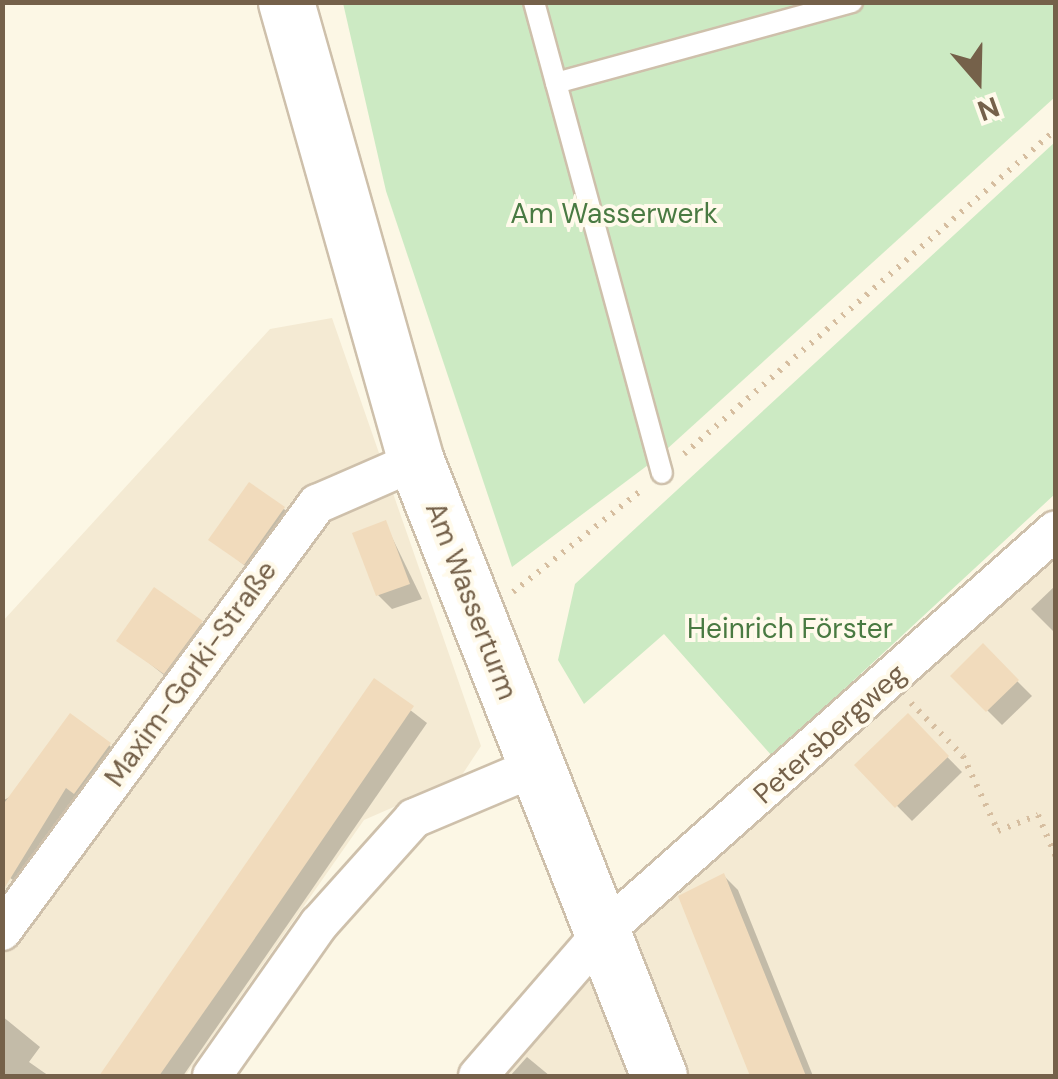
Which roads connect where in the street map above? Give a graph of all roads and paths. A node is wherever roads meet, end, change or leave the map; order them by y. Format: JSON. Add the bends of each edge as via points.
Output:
{"nodes":[{"id":1,"x":286,"y":2,"type":"edge"},
{"id":2,"x":534,"y":2,"type":"edge"},
{"id":3,"x":852,"y":2,"type":"edge"},
{"id":4,"x":556,"y":83,"type":"junction"},
{"id":5,"x":1056,"y":129,"type":"edge"},
{"id":6,"x":416,"y":460,"type":"junction"},
{"id":7,"x":662,"y":474,"type":"junction"},
{"id":8,"x":1056,"y":530,"type":"edge"},
{"id":9,"x":506,"y":597,"type":"dead end"},
{"id":10,"x":889,"y":681,"type":"junction"},
{"id":11,"x":535,"y":767,"type":"junction"},
{"id":12,"x":1056,"y":858,"type":"edge"},
{"id":13,"x":2,"y":931,"type":"edge"},
{"id":14,"x":601,"y":934,"type":"junction"},
{"id":15,"x":212,"y":1076,"type":"edge"},
{"id":16,"x":478,"y":1076,"type":"edge"},
{"id":17,"x":658,"y":1076,"type":"edge"}],
"edges":[{"from":1,"to":6,"type":"street","name":"Am Wasserturm"},
{"from":2,"to":4,"type":"lane"},
{"from":3,"to":4,"type":"lane"},
{"from":4,"to":7,"type":"lane"},
{"from":5,"to":7,"type":"path"},
{"from":6,"to":11,"type":"street","name":"Am Wasserturm"},
{"from":6,"to":13,"type":"street","name":"Maxim-Gorki-Straße","via":[[316,504]]},
{"from":7,"to":9,"type":"path"},
{"from":8,"to":10,"type":"street","name":"Petersbergweg"},
{"from":10,"to":12,"type":"path","via":[[963,756],[998,831],[1038,815]]},
{"from":10,"to":14,"type":"street","name":"Petersbergweg"},
{"from":11,"to":14,"type":"street","name":"Am Wasserturm"},
{"from":11,"to":15,"type":"street","via":[[414,818],[320,924]]},
{"from":14,"to":16,"type":"street"},
{"from":14,"to":17,"type":"street","name":"Am Wasserturm"}]}
